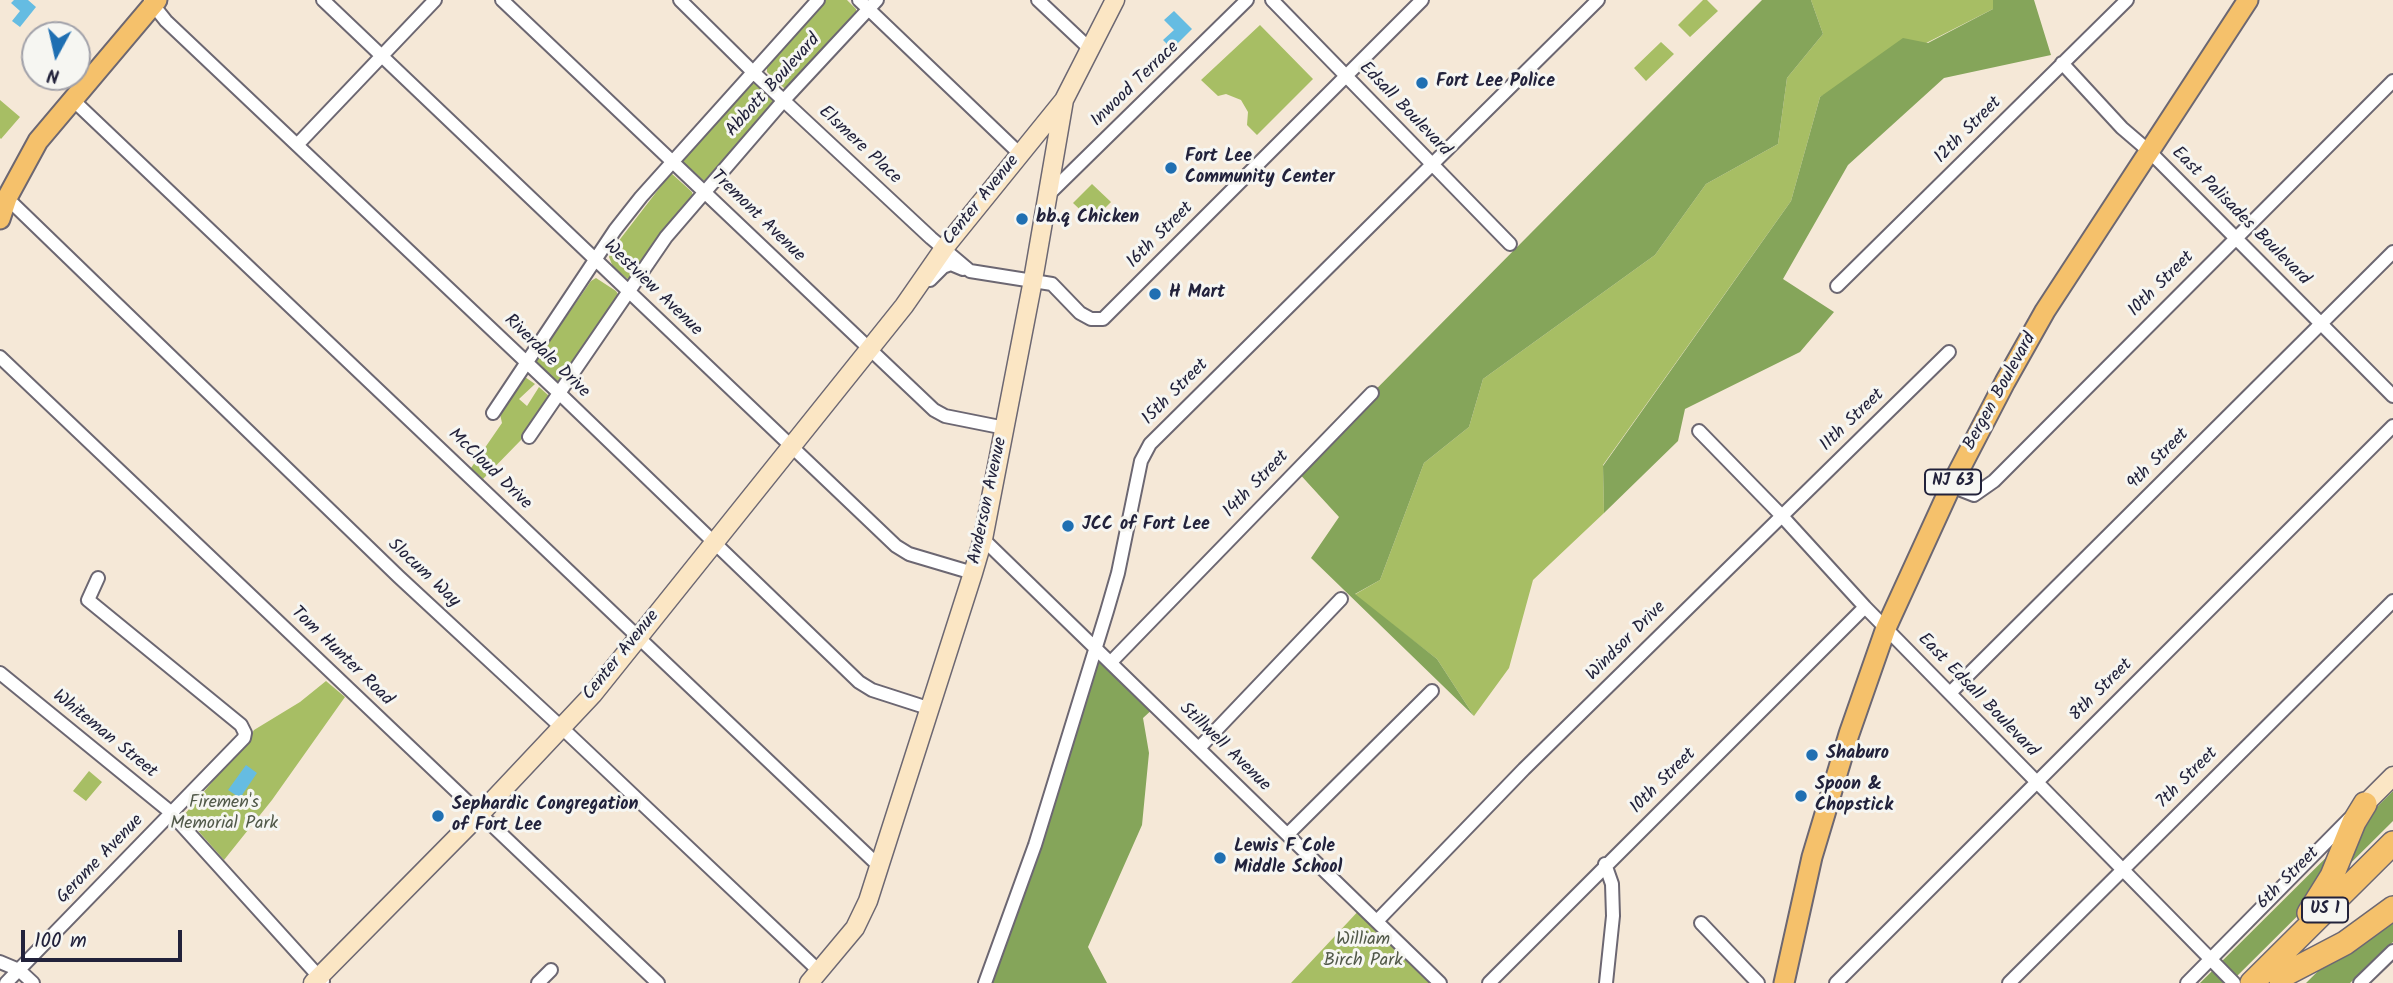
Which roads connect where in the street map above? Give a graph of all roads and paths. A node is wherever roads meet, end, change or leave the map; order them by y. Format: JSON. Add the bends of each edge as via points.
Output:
{"nodes":[{"id":1,"x":323,"y":0,"type":"edge"},
{"id":2,"x":435,"y":0,"type":"edge"},
{"id":3,"x":502,"y":0,"type":"edge"},
{"id":4,"x":680,"y":0,"type":"edge"},
{"id":5,"x":818,"y":0,"type":"edge"},
{"id":6,"x":1038,"y":0,"type":"edge"},
{"id":7,"x":1115,"y":0,"type":"edge"},
{"id":8,"x":1247,"y":0,"type":"edge"},
{"id":9,"x":1272,"y":0,"type":"edge"},
{"id":10,"x":1422,"y":0,"type":"edge"},
{"id":11,"x":1598,"y":0,"type":"edge"},
{"id":12,"x":2127,"y":0,"type":"edge"},
{"id":13,"x":2248,"y":0,"type":"edge"},
{"id":14,"x":153,"y":2,"type":"edge"},
{"id":15,"x":868,"y":3,"type":"edge"},
{"id":16,"x":1090,"y":49,"type":"junction"},
{"id":17,"x":382,"y":56,"type":"junction"},
{"id":18,"x":2063,"y":63,"type":"junction"},
{"id":19,"x":753,"y":72,"type":"junction"},
{"id":20,"x":1346,"y":75,"type":"junction"},
{"id":21,"x":2393,"y":81,"type":"edge"},
{"id":22,"x":73,"y":100,"type":"junction"},
{"id":23,"x":784,"y":100,"type":"junction"},
{"id":24,"x":1064,"y":100,"type":"junction"},
{"id":25,"x":297,"y":145,"type":"junction"},
{"id":26,"x":2150,"y":152,"type":"junction"},
{"id":27,"x":1020,"y":154,"type":"junction"},
{"id":28,"x":673,"y":160,"type":"junction"},
{"id":29,"x":1432,"y":165,"type":"junction"},
{"id":30,"x":705,"y":190,"type":"junction"},
{"id":31,"x":1049,"y":194,"type":"junction"},
{"id":32,"x":7,"y":198,"type":"junction"},
{"id":33,"x":0,"y":219,"type":"edge"},
{"id":34,"x":2235,"y":237,"type":"junction"},
{"id":35,"x":1510,"y":244,"type":"dead end"},
{"id":36,"x":945,"y":247,"type":"junction"},
{"id":37,"x":2393,"y":252,"type":"edge"},
{"id":38,"x":596,"y":259,"type":"junction"},
{"id":39,"x":970,"y":271,"type":"junction"},
{"id":40,"x":1033,"y":280,"type":"junction"},
{"id":41,"x":1837,"y":286,"type":"dead end"},
{"id":42,"x":629,"y":291,"type":"junction"},
{"id":43,"x":904,"y":306,"type":"junction"},
{"id":44,"x":2320,"y":323,"type":"junction"},
{"id":45,"x":868,"y":350,"type":"junction"},
{"id":46,"x":1949,"y":352,"type":"dead end"},
{"id":47,"x":0,"y":357,"type":"edge"},
{"id":48,"x":527,"y":362,"type":"junction"},
{"id":49,"x":1372,"y":393,"type":"dead end"},
{"id":50,"x":560,"y":394,"type":"junction"},
{"id":51,"x":2393,"y":396,"type":"edge"},
{"id":52,"x":493,"y":413,"type":"dead end"},
{"id":53,"x":2393,"y":426,"type":"edge"},
{"id":54,"x":1004,"y":428,"type":"junction"},
{"id":55,"x":1699,"y":430,"type":"dead end"},
{"id":56,"x":529,"y":438,"type":"dead end"},
{"id":57,"x":791,"y":447,"type":"junction"},
{"id":58,"x":1951,"y":486,"type":"junction"},
{"id":59,"x":1781,"y":515,"type":"junction"},
{"id":60,"x":983,"y":539,"type":"junction"},
{"id":61,"x":715,"y":543,"type":"junction"},
{"id":62,"x":973,"y":573,"type":"junction"},
{"id":63,"x":98,"y":578,"type":"dead end"},
{"id":64,"x":1341,"y":599,"type":"dead end"},
{"id":65,"x":2393,"y":601,"type":"edge"},
{"id":66,"x":1865,"y":607,"type":"junction"},
{"id":67,"x":1886,"y":628,"type":"junction"},
{"id":68,"x":637,"y":638,"type":"junction"},
{"id":69,"x":1096,"y":648,"type":"junction"},
{"id":70,"x":1111,"y":662,"type":"junction"},
{"id":71,"x":0,"y":673,"type":"edge"},
{"id":72,"x":1432,"y":691,"type":"dead end"},
{"id":73,"x":1950,"y":693,"type":"junction"},
{"id":74,"x":930,"y":709,"type":"junction"},
{"id":75,"x":561,"y":726,"type":"junction"},
{"id":76,"x":1199,"y":748,"type":"junction"},
{"id":77,"x":2393,"y":776,"type":"edge"},
{"id":78,"x":2036,"y":782,"type":"junction"},
{"id":79,"x":2365,"y":804,"type":"junction"},
{"id":80,"x":171,"y":813,"type":"junction"},
{"id":81,"x":480,"y":814,"type":"junction"},
{"id":82,"x":1288,"y":834,"type":"junction"},
{"id":83,"x":2393,"y":843,"type":"edge"},
{"id":84,"x":1605,"y":864,"type":"junction"},
{"id":85,"x":2393,"y":866,"type":"edge"},
{"id":86,"x":880,"y":867,"type":"junction"},
{"id":87,"x":2122,"y":869,"type":"junction"},
{"id":88,"x":2393,"y":908,"type":"edge"},
{"id":89,"x":1377,"y":920,"type":"junction"},
{"id":90,"x":1701,"y":923,"type":"dead end"},
{"id":91,"x":2287,"y":948,"type":"junction"},
{"id":92,"x":2393,"y":951,"type":"edge"},
{"id":93,"x":2211,"y":960,"type":"junction"},
{"id":94,"x":0,"y":962,"type":"edge"},
{"id":95,"x":19,"y":970,"type":"junction"},
{"id":96,"x":551,"y":970,"type":"dead end"},
{"id":97,"x":814,"y":977,"type":"edge"},
{"id":98,"x":2266,"y":980,"type":"edge"},
{"id":99,"x":319,"y":981,"type":"edge"},
{"id":100,"x":6,"y":983,"type":"edge"},
{"id":101,"x":33,"y":983,"type":"edge"},
{"id":102,"x":538,"y":983,"type":"edge"},
{"id":103,"x":658,"y":983,"type":"edge"},
{"id":104,"x":985,"y":983,"type":"edge"},
{"id":105,"x":1440,"y":983,"type":"edge"},
{"id":106,"x":1489,"y":983,"type":"edge"},
{"id":107,"x":1606,"y":983,"type":"edge"},
{"id":108,"x":1758,"y":983,"type":"edge"},
{"id":109,"x":1784,"y":983,"type":"edge"},
{"id":110,"x":1836,"y":983,"type":"edge"},
{"id":111,"x":2009,"y":983,"type":"edge"},
{"id":112,"x":2187,"y":983,"type":"edge"},
{"id":113,"x":2234,"y":983,"type":"edge"},
{"id":114,"x":2360,"y":983,"type":"edge"}],
"edges":[{"from":1,"to":17,"type":"street","name":"Westview Avenue"},
{"from":2,"to":17,"type":"street"},
{"from":3,"to":28,"type":"street","name":"Tremont Avenue"},
{"from":4,"to":19,"type":"street","name":"Elsmere Place"},
{"from":5,"to":19,"type":"street","name":"Abbott Boulevard"},
{"from":6,"to":16,"type":"street"},
{"from":7,"to":16,"type":"main road","name":"Anderson Avenue"},
{"from":8,"to":31,"type":"street","name":"Inwood Terrace"},
{"from":9,"to":20,"type":"street","name":"Edsall Boulevard"},
{"from":10,"to":20,"type":"street","name":"16th Street"},
{"from":11,"to":29,"type":"street","name":"15th Street"},
{"from":12,"to":18,"type":"street","name":"12th Street"},
{"from":13,"to":26,"type":"main road","name":"Bergen Boulevard","number":"NJ 63"},
{"from":14,"to":22,"type":"main road"},
{"from":14,"to":25,"type":"street","name":"Riverdale Drive","via":[[166,21]]},
{"from":15,"to":23,"type":"street","name":"Abbott Boulevard"},
{"from":15,"to":27,"type":"street"},
{"from":16,"to":24,"type":"main road","name":"Anderson Avenue"},
{"from":17,"to":25,"type":"street"},
{"from":17,"to":38,"type":"street","name":"Westview Avenue"},
{"from":18,"to":26,"type":"street","name":"East Palisades Boulevard"},
{"from":18,"to":41,"type":"street","name":"12th Street"},
{"from":19,"to":23,"type":"street","name":"Elsmere Place"},
{"from":19,"to":28,"type":"street","name":"Abbott Boulevard"},
{"from":20,"to":29,"type":"street","name":"Edsall Boulevard"},
{"from":20,"to":40,"type":"street","name":"16th Street","via":[[1103,319],[1080,313],[1052,284]]},
{"from":21,"to":34,"type":"street","name":"10th Street"},
{"from":22,"to":32,"type":"main road","via":[[38,141]]},
{"from":22,"to":68,"type":"street","name":"McCloud Drive"},
{"from":23,"to":30,"type":"street","name":"Abbott Boulevard"},
{"from":23,"to":36,"type":"street","name":"Elsmere Place"},
{"from":24,"to":27,"type":"main road","name":"Center Avenue"},
{"from":24,"to":31,"type":"main road","name":"Anderson Avenue"},
{"from":25,"to":48,"type":"street","name":"Riverdale Drive"},
{"from":26,"to":34,"type":"street","name":"East Palisades Boulevard"},
{"from":26,"to":58,"type":"main road","name":"Bergen Boulevard","number":"NJ 63","via":[[2045,311]]},
{"from":27,"to":36,"type":"main road","name":"Center Avenue"},
{"from":28,"to":30,"type":"street","name":"Tremont Avenue"},
{"from":28,"to":38,"type":"street","name":"Abbott Boulevard"},
{"from":29,"to":35,"type":"street","name":"Edsall Boulevard"},
{"from":29,"to":69,"type":"street","name":"15th Street","via":[[1150,444],[1141,461],[1118,573]]},
{"from":30,"to":42,"type":"street","name":"Abbott Boulevard"},
{"from":30,"to":45,"type":"street","name":"Tremont Avenue"},
{"from":31,"to":40,"type":"main road","name":"Anderson Avenue"},
{"from":32,"to":33,"type":"main road"},
{"from":32,"to":75,"type":"street","name":"Slocum Way","via":[[399,577]]},
{"from":34,"to":44,"type":"street","name":"East Palisades Boulevard"},
{"from":34,"to":58,"type":"street","name":"10th Street","via":[[1994,481],[1974,495]]},
{"from":36,"to":39,"type":"street","name":"Elsmere Place"},
{"from":36,"to":43,"type":"main road","name":"Center Avenue"},
{"from":37,"to":44,"type":"street","name":"9th Street"},
{"from":38,"to":42,"type":"street","name":"Westview Avenue"},
{"from":38,"to":48,"type":"street","name":"Abbott Boulevard"},
{"from":39,"to":40,"type":"street"},
{"from":39,"to":43,"type":"street","name":"Center Avenue","via":[[951,264],[943,267]]},
{"from":40,"to":54,"type":"main road","name":"Anderson Avenue"},
{"from":42,"to":50,"type":"street","name":"Abbott Boulevard"},
{"from":42,"to":57,"type":"street","name":"Westview Avenue"},
{"from":43,"to":45,"type":"main road","name":"Center Avenue"},
{"from":44,"to":51,"type":"street","name":"East Palisades Boulevard"},
{"from":44,"to":73,"type":"street","name":"9th Street"},
{"from":45,"to":54,"type":"street","name":"Tremont Avenue","via":[[934,410]]},
{"from":45,"to":57,"type":"main road","name":"Center Avenue"},
{"from":46,"to":59,"type":"street","name":"11th Street"},
{"from":47,"to":81,"type":"street","name":"Tom Hunter Road"},
{"from":48,"to":50,"type":"street","name":"Riverdale Drive"},
{"from":48,"to":52,"type":"street","name":"Abbott Boulevard"},
{"from":49,"to":70,"type":"street","name":"14th Street"},
{"from":50,"to":56,"type":"street","name":"Abbott Boulevard"},
{"from":50,"to":61,"type":"street","name":"Riverdale Drive"},
{"from":53,"to":78,"type":"street","name":"8th Street"},
{"from":54,"to":60,"type":"main road","name":"Anderson Avenue"},
{"from":55,"to":59,"type":"street","name":"East Edsall Boulevard"},
{"from":57,"to":61,"type":"main road","name":"Center Avenue"},
{"from":57,"to":62,"type":"street","name":"Westview Avenue","via":[[896,546]]},
{"from":58,"to":67,"type":"main road","name":"Bergen Boulevard","number":"NJ 63"},
{"from":59,"to":66,"type":"street","name":"East Edsall Boulevard"},
{"from":59,"to":89,"type":"street","name":"Windsor Drive"},
{"from":60,"to":62,"type":"main road","name":"Anderson Avenue"},
{"from":60,"to":69,"type":"street","name":"Stillwell Avenue"},
{"from":61,"to":68,"type":"main road","name":"Center Avenue"},
{"from":61,"to":74,"type":"street","name":"Riverdale Drive","via":[[859,682]]},
{"from":62,"to":74,"type":"main road","name":"Anderson Avenue"},
{"from":63,"to":80,"type":"street","name":"Gerome Avenue","via":[[88,600],[244,729],[243,738]]},
{"from":64,"to":76,"type":"street"},
{"from":65,"to":87,"type":"street","name":"7th Street"},
{"from":66,"to":67,"type":"street","name":"East Edsall Boulevard"},
{"from":66,"to":84,"type":"street","name":"10th Street"},
{"from":67,"to":73,"type":"street","name":"East Edsall Boulevard"},
{"from":67,"to":109,"type":"main road","name":"Bergen Boulevard","number":"NJ 63","via":[[1824,816]]},
{"from":68,"to":75,"type":"main road","name":"Center Avenue"},
{"from":68,"to":86,"type":"street","name":"McCloud Drive"},
{"from":69,"to":70,"type":"street","name":"Stillwell Avenue"},
{"from":69,"to":104,"type":"street","name":"15th Street","via":[[1035,845]]},
{"from":70,"to":76,"type":"street","name":"Stillwell Avenue"},
{"from":71,"to":80,"type":"street","name":"Whiteman Street"},
{"from":72,"to":82,"type":"street"},
{"from":73,"to":78,"type":"street","name":"East Edsall Boulevard"},
{"from":74,"to":86,"type":"main road","name":"Anderson Avenue"},
{"from":75,"to":81,"type":"main road","name":"Center Avenue"},
{"from":75,"to":97,"type":"street","name":"Slocum Way"},
{"from":76,"to":82,"type":"street","name":"Stillwell Avenue"},
{"from":77,"to":79,"type":"main road","name":"6th Street"},
{"from":78,"to":87,"type":"street","name":"East Edsall Boulevard"},
{"from":78,"to":110,"type":"street","name":"8th Street"},
{"from":79,"to":91,"type":"highway","via":[[2332,876]]},
{"from":79,"to":93,"type":"street","name":"6th Street"},
{"from":80,"to":95,"type":"street","name":"Gerome Avenue"},
{"from":80,"to":99,"type":"street","name":"Whiteman Street"},
{"from":81,"to":99,"type":"main road","name":"Center Avenue"},
{"from":81,"to":103,"type":"street","name":"Tom Hunter Road"},
{"from":82,"to":89,"type":"street","name":"Stillwell Avenue"},
{"from":83,"to":91,"type":"highway","number":"US 1"},
{"from":84,"to":106,"type":"street","name":"10th Street"},
{"from":84,"to":107,"type":"street","via":[[1612,884],[1613,916]]},
{"from":85,"to":98,"type":"highway","number":"US 1"},
{"from":86,"to":97,"type":"main road","name":"Anderson Avenue","via":[[855,928]]},
{"from":87,"to":93,"type":"street","name":"East Edsall Boulevard"},
{"from":87,"to":111,"type":"street","name":"7th Street"},
{"from":88,"to":98,"type":"highway","via":[[2345,943]]},
{"from":89,"to":105,"type":"street","name":"Stillwell Avenue"},
{"from":90,"to":108,"type":"street"},
{"from":91,"to":98,"type":"highway","number":"US 1"},
{"from":92,"to":114,"type":"street"},
{"from":93,"to":112,"type":"street","name":"6th Street"},
{"from":93,"to":113,"type":"street","name":"East Edsall Boulevard"},
{"from":94,"to":95,"type":"street"},
{"from":95,"to":100,"type":"street","name":"Gerome Avenue"},
{"from":95,"to":101,"type":"street"},
{"from":96,"to":102,"type":"street"}]}
